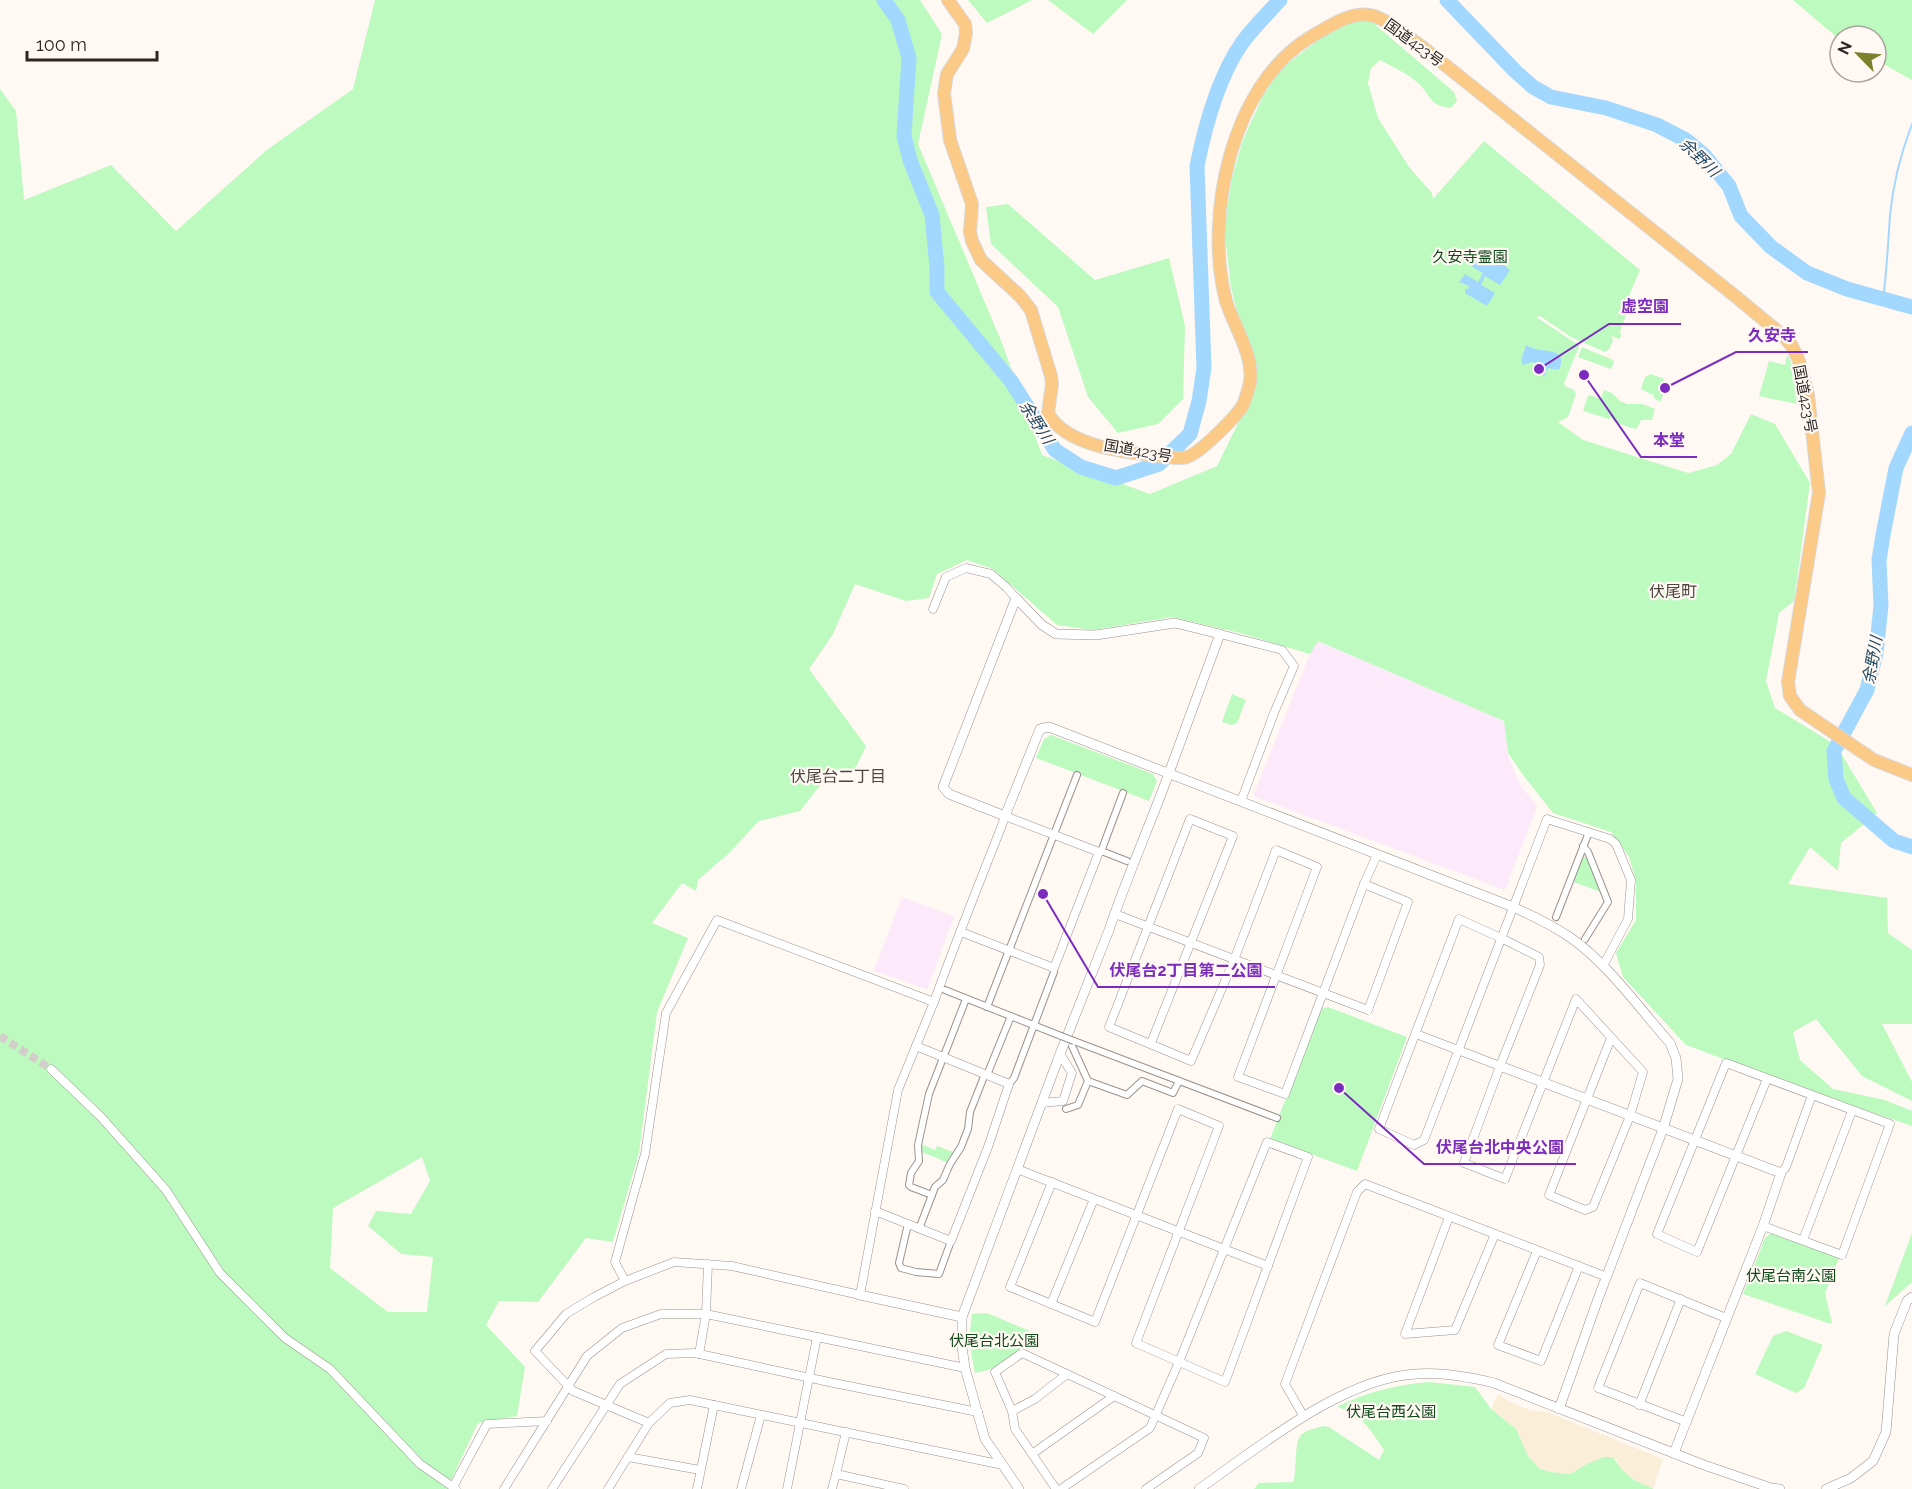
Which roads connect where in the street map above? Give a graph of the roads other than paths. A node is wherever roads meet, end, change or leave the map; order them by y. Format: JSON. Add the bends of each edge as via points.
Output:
{"nodes":[{"id":1,"x":948,"y":0,"type":"edge"},
{"id":2,"x":1017,"y":598,"type":"junction"},
{"id":3,"x":933,"y":609,"type":"dead end"},
{"id":4,"x":1220,"y":634,"type":"junction"},
{"id":5,"x":1169,"y":773,"type":"junction"},
{"id":6,"x":1077,"y":775,"type":"dead end"},
{"id":7,"x":1912,"y":775,"type":"edge"},
{"id":8,"x":1123,"y":793,"type":"dead end"},
{"id":9,"x":1241,"y":801,"type":"junction"},
{"id":10,"x":1005,"y":816,"type":"junction"},
{"id":11,"x":1589,"y":832,"type":"junction"},
{"id":12,"x":1053,"y":835,"type":"junction"},
{"id":13,"x":1583,"y":846,"type":"junction"},
{"id":14,"x":1099,"y":852,"type":"junction"},
{"id":15,"x":1377,"y":855,"type":"junction"},
{"id":16,"x":1127,"y":861,"type":"dead end"},
{"id":17,"x":1364,"y":884,"type":"junction"},
{"id":18,"x":1513,"y":907,"type":"junction"},
{"id":19,"x":1115,"y":914,"type":"junction"},
{"id":20,"x":1556,"y":917,"type":"dead end"},
{"id":21,"x":1149,"y":927,"type":"junction"},
{"id":22,"x":961,"y":932,"type":"junction"},
{"id":23,"x":1501,"y":938,"type":"junction"},
{"id":24,"x":1585,"y":939,"type":"dead end"},
{"id":25,"x":1192,"y":943,"type":"junction"},
{"id":26,"x":1009,"y":951,"type":"junction"},
{"id":27,"x":1234,"y":960,"type":"junction"},
{"id":28,"x":1603,"y":966,"type":"junction"},
{"id":29,"x":1054,"y":968,"type":"junction"},
{"id":30,"x":1276,"y":975,"type":"junction"},
{"id":31,"x":945,"y":990,"type":"dead end"},
{"id":32,"x":1322,"y":993,"type":"junction"},
{"id":33,"x":966,"y":999,"type":"junction"},
{"id":34,"x":934,"y":1002,"type":"junction"},
{"id":35,"x":987,"y":1007,"type":"junction"},
{"id":36,"x":1011,"y":1016,"type":"junction"},
{"id":37,"x":1035,"y":1026,"type":"junction"},
{"id":38,"x":1416,"y":1034,"type":"junction"},
{"id":39,"x":1611,"y":1038,"type":"junction"},
{"id":40,"x":1073,"y":1043,"type":"junction"},
{"id":41,"x":1151,"y":1043,"type":"junction"},
{"id":42,"x":916,"y":1046,"type":"junction"},
{"id":43,"x":1458,"y":1050,"type":"junction"},
{"id":44,"x":1060,"y":1054,"type":"junction"},
{"id":45,"x":944,"y":1058,"type":"junction"},
{"id":46,"x":1500,"y":1066,"type":"junction"},
{"id":47,"x":51,"y":1069,"type":"tunnel mouth"},
{"id":48,"x":986,"y":1075,"type":"junction"},
{"id":49,"x":1767,"y":1079,"type":"junction"},
{"id":50,"x":1088,"y":1081,"type":"junction"},
{"id":51,"x":1179,"y":1081,"type":"junction"},
{"id":52,"x":1543,"y":1083,"type":"junction"},
{"id":53,"x":1009,"y":1084,"type":"junction"},
{"id":54,"x":1812,"y":1095,"type":"junction"},
{"id":55,"x":1587,"y":1100,"type":"junction"},
{"id":56,"x":1042,"y":1103,"type":"junction"},
{"id":57,"x":1066,"y":1109,"type":"dead end"},
{"id":58,"x":1852,"y":1111,"type":"junction"},
{"id":59,"x":1630,"y":1116,"type":"junction"},
{"id":60,"x":1277,"y":1118,"type":"dead end"},
{"id":61,"x":1663,"y":1129,"type":"junction"},
{"id":62,"x":1694,"y":1141,"type":"junction"},
{"id":63,"x":1736,"y":1156,"type":"junction"},
{"id":64,"x":1017,"y":1169,"type":"junction"},
{"id":65,"x":1781,"y":1173,"type":"junction"},
{"id":66,"x":1052,"y":1182,"type":"junction"},
{"id":67,"x":932,"y":1195,"type":"junction"},
{"id":68,"x":1094,"y":1199,"type":"junction"},
{"id":69,"x":875,"y":1211,"type":"junction"},
{"id":70,"x":1136,"y":1216,"type":"junction"},
{"id":71,"x":1449,"y":1217,"type":"junction"},
{"id":72,"x":908,"y":1224,"type":"junction"},
{"id":73,"x":1763,"y":1226,"type":"junction"},
{"id":74,"x":919,"y":1229,"type":"junction"},
{"id":75,"x":1179,"y":1231,"type":"junction"},
{"id":76,"x":1495,"y":1234,"type":"junction"},
{"id":77,"x":1803,"y":1240,"type":"junction"},
{"id":78,"x":951,"y":1241,"type":"junction"},
{"id":79,"x":1226,"y":1248,"type":"junction"},
{"id":80,"x":1537,"y":1251,"type":"junction"},
{"id":81,"x":708,"y":1264,"type":"junction"},
{"id":82,"x":1268,"y":1266,"type":"junction"},
{"id":83,"x":1578,"y":1266,"type":"junction"},
{"id":84,"x":1607,"y":1277,"type":"junction"},
{"id":85,"x":625,"y":1281,"type":"junction"},
{"id":86,"x":860,"y":1295,"type":"junction"},
{"id":87,"x":1912,"y":1297,"type":"edge"},
{"id":88,"x":1681,"y":1299,"type":"junction"},
{"id":89,"x":1051,"y":1304,"type":"junction"},
{"id":90,"x":706,"y":1314,"type":"junction"},
{"id":91,"x":962,"y":1317,"type":"junction"},
{"id":92,"x":1726,"y":1318,"type":"junction"},
{"id":93,"x":817,"y":1337,"type":"junction"},
{"id":94,"x":699,"y":1354,"type":"junction"},
{"id":95,"x":1179,"y":1362,"type":"junction"},
{"id":96,"x":965,"y":1368,"type":"junction"},
{"id":97,"x":1067,"y":1374,"type":"junction"},
{"id":98,"x":809,"y":1378,"type":"junction"},
{"id":99,"x":569,"y":1386,"type":"junction"},
{"id":100,"x":1114,"y":1396,"type":"junction"},
{"id":101,"x":606,"y":1405,"type":"junction"},
{"id":102,"x":714,"y":1405,"type":"junction"},
{"id":103,"x":1639,"y":1405,"type":"junction"},
{"id":104,"x":1559,"y":1409,"type":"junction"},
{"id":105,"x":978,"y":1412,"type":"junction"},
{"id":106,"x":1012,"y":1412,"type":"junction"},
{"id":107,"x":761,"y":1414,"type":"junction"},
{"id":108,"x":1156,"y":1416,"type":"junction"},
{"id":109,"x":1304,"y":1417,"type":"junction"},
{"id":110,"x":547,"y":1421,"type":"junction"},
{"id":111,"x":1687,"y":1422,"type":"junction"},
{"id":112,"x":649,"y":1423,"type":"junction"},
{"id":113,"x":800,"y":1423,"type":"junction"},
{"id":114,"x":846,"y":1432,"type":"junction"},
{"id":115,"x":1674,"y":1453,"type":"junction"},
{"id":116,"x":1032,"y":1454,"type":"junction"},
{"id":117,"x":628,"y":1456,"type":"junction"},
{"id":118,"x":1003,"y":1465,"type":"junction"},
{"id":119,"x":700,"y":1470,"type":"junction"},
{"id":120,"x":836,"y":1473,"type":"junction"},
{"id":121,"x":455,"y":1488,"type":"edge"},
{"id":122,"x":504,"y":1489,"type":"edge"},
{"id":123,"x":552,"y":1489,"type":"edge"},
{"id":124,"x":608,"y":1489,"type":"edge"},
{"id":125,"x":697,"y":1489,"type":"edge"},
{"id":126,"x":741,"y":1489,"type":"edge"},
{"id":127,"x":788,"y":1489,"type":"edge"},
{"id":128,"x":832,"y":1489,"type":"edge"},
{"id":129,"x":904,"y":1489,"type":"edge"},
{"id":130,"x":1018,"y":1489,"type":"edge"},
{"id":131,"x":1056,"y":1489,"type":"edge"},
{"id":132,"x":1061,"y":1489,"type":"edge"},
{"id":133,"x":1146,"y":1489,"type":"edge"},
{"id":134,"x":1199,"y":1489,"type":"edge"},
{"id":135,"x":1780,"y":1489,"type":"edge"},
{"id":136,"x":1826,"y":1489,"type":"edge"}],
"edges":[{"from":1,"to":7,"type":"highway","name":"国道423号","via":[[966,33],[963,49],[947,74],[944,93],[950,140],[972,204],[970,232],[981,260],[1031,310],[1052,376],[1048,413],[1058,428],[1115,451],[1186,458],[1236,415],[1250,381],[1246,352],[1227,301],[1218,231],[1225,177],[1243,119],[1278,63],[1303,42],[1348,17],[1377,16],[1425,49],[1735,296],[1792,346],[1808,395],[1819,493],[1788,682],[1790,696],[1800,710],[1850,744],[1880,763]]},
{"from":2,"to":3,"type":"street","via":[[991,574],[966,568],[946,578]]},
{"from":2,"to":4,"type":"street","via":[[1056,634],[1096,635],[1175,623]]},
{"from":2,"to":10,"type":"street","via":[[943,787],[949,794]]},
{"from":4,"to":5,"type":"street"},
{"from":4,"to":9,"type":"street","via":[[1282,650],[1294,666]]},
{"from":5,"to":9,"type":"street"},
{"from":5,"to":10,"type":"street","via":[[1049,727],[1040,729]]},
{"from":5,"to":19,"type":"street"},
{"from":6,"to":12,"type":"street"},
{"from":8,"to":14,"type":"street"},
{"from":9,"to":15,"type":"street"},
{"from":10,"to":12,"type":"street"},
{"from":10,"to":22,"type":"street"},
{"from":11,"to":13,"type":"street"},
{"from":11,"to":18,"type":"street","via":[[1547,819]]},
{"from":11,"to":28,"type":"street","via":[[1616,844],[1631,880],[1628,920]]},
{"from":12,"to":14,"type":"street"},
{"from":12,"to":26,"type":"street"},
{"from":13,"to":20,"type":"street"},
{"from":13,"to":24,"type":"street","via":[[1608,902]]},
{"from":14,"to":16,"type":"street"},
{"from":14,"to":29,"type":"street"},
{"from":15,"to":17,"type":"street"},
{"from":15,"to":18,"type":"street"},
{"from":17,"to":32,"type":"street"},
{"from":17,"to":32,"type":"street","via":[[1408,902],[1368,1011]]},
{"from":18,"to":23,"type":"street"},
{"from":18,"to":28,"type":"street","via":[[1573,939]]},
{"from":19,"to":21,"type":"street"},
{"from":19,"to":44,"type":"street"},
{"from":21,"to":25,"type":"street"},
{"from":21,"to":25,"type":"street","via":[[1190,819],[1233,836]]},
{"from":21,"to":41,"type":"street","via":[[1109,1027]]},
{"from":22,"to":26,"type":"street"},
{"from":22,"to":34,"type":"street"},
{"from":23,"to":38,"type":"street","via":[[1459,919]]},
{"from":23,"to":43,"type":"street"},
{"from":23,"to":46,"type":"street","via":[[1539,957],[1540,965]]},
{"from":25,"to":27,"type":"street"},
{"from":25,"to":41,"type":"street"},
{"from":26,"to":29,"type":"street"},
{"from":26,"to":35,"type":"street"},
{"from":27,"to":30,"type":"street"},
{"from":27,"to":30,"type":"street","via":[[1276,850],[1317,867]]},
{"from":27,"to":41,"type":"street","via":[[1191,1061]]},
{"from":28,"to":61,"type":"street","via":[[1670,1043],[1676,1058],[1678,1079]]},
{"from":29,"to":37,"type":"street"},
{"from":30,"to":32,"type":"street"},
{"from":30,"to":32,"type":"street","via":[[1238,1077],[1285,1094]]},
{"from":31,"to":33,"type":"street"},
{"from":33,"to":35,"type":"street"},
{"from":33,"to":45,"type":"street"},
{"from":34,"to":42,"type":"street"},
{"from":34,"to":85,"type":"street","via":[[717,920],[666,1013],[645,1154],[615,1262]]},
{"from":35,"to":36,"type":"street"},
{"from":36,"to":37,"type":"street"},
{"from":36,"to":48,"type":"street"},
{"from":37,"to":40,"type":"street","bridge":true},
{"from":37,"to":53,"type":"street"},
{"from":38,"to":43,"type":"street"},
{"from":38,"to":43,"type":"street","via":[[1379,1130],[1414,1145],[1424,1140]]},
{"from":39,"to":52,"type":"street","via":[[1576,999]]},
{"from":39,"to":55,"type":"street"},
{"from":39,"to":59,"type":"street","via":[[1643,1072]]},
{"from":40,"to":50,"type":"street"},
{"from":40,"to":51,"type":"street"},
{"from":42,"to":45,"type":"street"},
{"from":42,"to":69,"type":"street","via":[[898,1090]]},
{"from":43,"to":46,"type":"street"},
{"from":44,"to":56,"type":"street"},
{"from":44,"to":56,"type":"street","via":[[1072,1073],[1063,1101]]},
{"from":45,"to":48,"type":"street"},
{"from":45,"to":67,"type":"street","via":[[929,1094],[918,1145],[919,1161],[909,1185]]},
{"from":46,"to":52,"type":"street"},
{"from":46,"to":52,"type":"street","via":[[1464,1163],[1505,1179]]},
{"from":47,"to":121,"type":"street","via":[[101,1117],[166,1190],[220,1273],[285,1338],[330,1369],[420,1464]]},
{"from":48,"to":53,"type":"street"},
{"from":48,"to":67,"type":"street","via":[[961,1147]]},
{"from":49,"to":54,"type":"street"},
{"from":49,"to":62,"type":"street","via":[[1726,1063]]},
{"from":49,"to":63,"type":"street"},
{"from":50,"to":51,"type":"street","via":[[1126,1095],[1142,1081],[1173,1093]]},
{"from":50,"to":57,"type":"street","via":[[1078,1105]]},
{"from":51,"to":60,"type":"street"},
{"from":52,"to":55,"type":"street"},
{"from":53,"to":78,"type":"street"},
{"from":54,"to":58,"type":"street"},
{"from":54,"to":65,"type":"street"},
{"from":55,"to":59,"type":"street"},
{"from":55,"to":59,"type":"street","via":[[1549,1195],[1585,1210],[1593,1208]]},
{"from":56,"to":64,"type":"street"},
{"from":58,"to":77,"type":"street"},
{"from":58,"to":77,"type":"street","via":[[1890,1124],[1842,1255]]},
{"from":59,"to":61,"type":"street"},
{"from":61,"to":62,"type":"street"},
{"from":61,"to":84,"type":"street"},
{"from":62,"to":63,"type":"street"},
{"from":62,"to":63,"type":"street","via":[[1657,1234],[1697,1252]]},
{"from":63,"to":65,"type":"street"},
{"from":64,"to":66,"type":"street"},
{"from":64,"to":91,"type":"street"},
{"from":65,"to":73,"type":"street"},
{"from":66,"to":68,"type":"street"},
{"from":66,"to":89,"type":"street","via":[[1010,1287]]},
{"from":67,"to":74,"type":"street"},
{"from":68,"to":70,"type":"street"},
{"from":68,"to":89,"type":"street"},
{"from":69,"to":72,"type":"street"},
{"from":69,"to":86,"type":"street"},
{"from":70,"to":75,"type":"street"},
{"from":70,"to":75,"type":"street","via":[[1178,1108],[1219,1126]]},
{"from":70,"to":89,"type":"street","via":[[1095,1322]]},
{"from":71,"to":76,"type":"street"},
{"from":71,"to":76,"type":"street","via":[[1405,1334],[1455,1330]]},
{"from":71,"to":109,"type":"street","via":[[1365,1184],[1357,1192],[1285,1384]]},
{"from":72,"to":74,"type":"street"},
{"from":72,"to":78,"type":"street","via":[[901,1268],[939,1274]]},
{"from":73,"to":77,"type":"street"},
{"from":73,"to":92,"type":"street"},
{"from":74,"to":78,"type":"street"},
{"from":75,"to":79,"type":"street"},
{"from":75,"to":95,"type":"street","via":[[1136,1343]]},
{"from":76,"to":80,"type":"street"},
{"from":79,"to":82,"type":"street"},
{"from":79,"to":82,"type":"street","via":[[1268,1142],[1308,1157]]},
{"from":79,"to":95,"type":"street"},
{"from":80,"to":83,"type":"street"},
{"from":80,"to":83,"type":"street","via":[[1498,1345],[1541,1361]]},
{"from":81,"to":85,"type":"street","via":[[674,1262]]},
{"from":81,"to":86,"type":"street"},
{"from":81,"to":90,"type":"street"},
{"from":82,"to":95,"type":"street","via":[[1225,1382]]},
{"from":83,"to":84,"type":"street"},
{"from":84,"to":104,"type":"street"},
{"from":85,"to":99,"type":"street","via":[[566,1314],[535,1351]]},
{"from":86,"to":91,"type":"street"},
{"from":87,"to":136,"type":"street","via":[[1894,1334],[1886,1432],[1873,1461],[1851,1478]]},
{"from":88,"to":92,"type":"street"},
{"from":88,"to":103,"type":"street"},
{"from":88,"to":103,"type":"street","via":[[1640,1283],[1598,1388]]},
{"from":90,"to":93,"type":"street"},
{"from":90,"to":94,"type":"street"},
{"from":90,"to":99,"type":"street","via":[[661,1314],[622,1328],[587,1356]]},
{"from":91,"to":96,"type":"street"},
{"from":92,"to":111,"type":"street"},
{"from":93,"to":96,"type":"street"},
{"from":93,"to":98,"type":"street"},
{"from":94,"to":98,"type":"street"},
{"from":94,"to":101,"type":"street","via":[[666,1354],[620,1384]]},
{"from":95,"to":108,"type":"street"},
{"from":96,"to":105,"type":"street"},
{"from":97,"to":100,"type":"street"},
{"from":97,"to":106,"type":"street"},
{"from":97,"to":106,"type":"street","via":[[1022,1353],[995,1372]]},
{"from":98,"to":105,"type":"street"},
{"from":98,"to":113,"type":"street"},
{"from":99,"to":101,"type":"street"},
{"from":99,"to":110,"type":"street"},
{"from":100,"to":108,"type":"street"},
{"from":100,"to":116,"type":"street"},
{"from":101,"to":112,"type":"street"},
{"from":101,"to":123,"type":"street"},
{"from":102,"to":107,"type":"street"},
{"from":102,"to":112,"type":"street","via":[[690,1400],[670,1403]]},
{"from":102,"to":119,"type":"street"},
{"from":103,"to":111,"type":"street"},
{"from":104,"to":109,"type":"street","via":[[1494,1383],[1469,1377],[1416,1374],[1378,1380]]},
{"from":104,"to":115,"type":"street"},
{"from":105,"to":118,"type":"street","via":[[985,1439]]},
{"from":106,"to":116,"type":"street","via":[[1015,1429]]},
{"from":107,"to":113,"type":"street"},
{"from":107,"to":126,"type":"street"},
{"from":108,"to":132,"type":"street","via":[[1150,1428]]},
{"from":108,"to":133,"type":"street","via":[[1204,1438],[1198,1453]]},
{"from":109,"to":134,"type":"street"},
{"from":110,"to":121,"type":"street","via":[[487,1424]]},
{"from":110,"to":122,"type":"street"},
{"from":111,"to":115,"type":"street"},
{"from":112,"to":117,"type":"street"},
{"from":113,"to":114,"type":"street"},
{"from":113,"to":127,"type":"street"},
{"from":114,"to":118,"type":"street"},
{"from":114,"to":120,"type":"street"},
{"from":115,"to":135,"type":"street"},
{"from":116,"to":131,"type":"street"},
{"from":117,"to":119,"type":"street"},
{"from":117,"to":124,"type":"street"},
{"from":118,"to":130,"type":"street"},
{"from":119,"to":125,"type":"street"},
{"from":120,"to":128,"type":"street"},
{"from":120,"to":129,"type":"street"}]}
